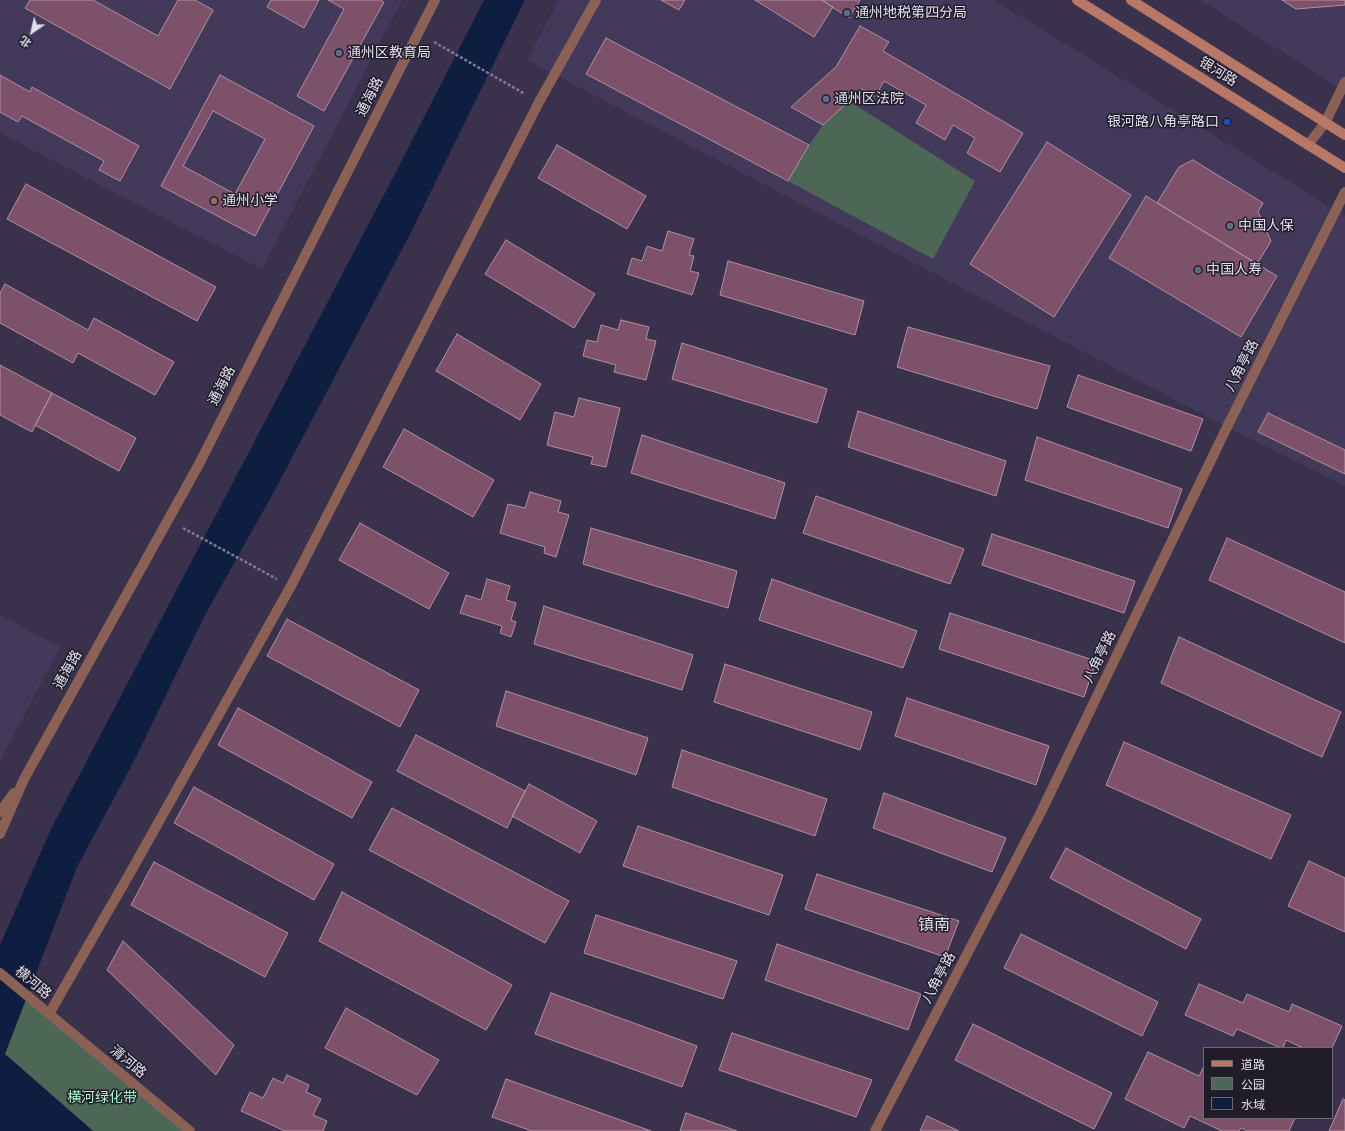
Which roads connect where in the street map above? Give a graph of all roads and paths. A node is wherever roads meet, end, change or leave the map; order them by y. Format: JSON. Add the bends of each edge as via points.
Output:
{"nodes":[{"id":1,"x":435,"y":0,"type":"edge"},
{"id":2,"x":596,"y":0,"type":"edge"},
{"id":3,"x":1077,"y":0,"type":"edge"},
{"id":4,"x":1131,"y":0,"type":"edge"},
{"id":5,"x":418,"y":33,"type":"junction"},
{"id":6,"x":1345,"y":82,"type":"edge"},
{"id":7,"x":539,"y":102,"type":"junction"},
{"id":8,"x":1325,"y":123,"type":"junction"},
{"id":9,"x":1345,"y":135,"type":"edge"},
{"id":10,"x":1308,"y":145,"type":"junction"},
{"id":11,"x":1345,"y":168,"type":"edge"},
{"id":12,"x":1345,"y":192,"type":"edge"},
{"id":13,"x":168,"y":519,"type":"junction"},
{"id":14,"x":291,"y":586,"type":"junction"},
{"id":15,"x":24,"y":779,"type":"junction"},
{"id":16,"x":0,"y":812,"type":"edge"},
{"id":17,"x":0,"y":834,"type":"edge"},
{"id":18,"x":0,"y":974,"type":"edge"},
{"id":19,"x":49,"y":1014,"type":"junction"},
{"id":20,"x":190,"y":1131,"type":"edge"},
{"id":21,"x":875,"y":1131,"type":"edge"}],
"edges":[{"from":1,"to":5,"type":"street","name":"通海路"},
{"from":2,"to":7,"type":"street"},
{"from":3,"to":10,"type":"main road","name":"银河路"},
{"from":4,"to":8,"type":"main road","name":"银河路"},
{"from":5,"to":7,"type":"path"},
{"from":5,"to":13,"type":"street","name":"通海路","via":[[198,466]]},
{"from":6,"to":8,"type":"street"},
{"from":7,"to":14,"type":"street"},
{"from":8,"to":9,"type":"main road","name":"银河路"},
{"from":8,"to":10,"type":"street"},
{"from":10,"to":11,"type":"main road","name":"银河路"},
{"from":12,"to":21,"type":"street","name":"八角亭路","via":[[1227,427],[1041,812]]},
{"from":13,"to":14,"type":"path"},
{"from":13,"to":15,"type":"street","name":"通海路"},
{"from":14,"to":19,"type":"street"},
{"from":15,"to":16,"type":"street","name":"通海路"},
{"from":15,"to":17,"type":"street","name":"通海路"},
{"from":18,"to":19,"type":"street","name":"横河路"},
{"from":19,"to":20,"type":"street","name":"清河路"}]}
